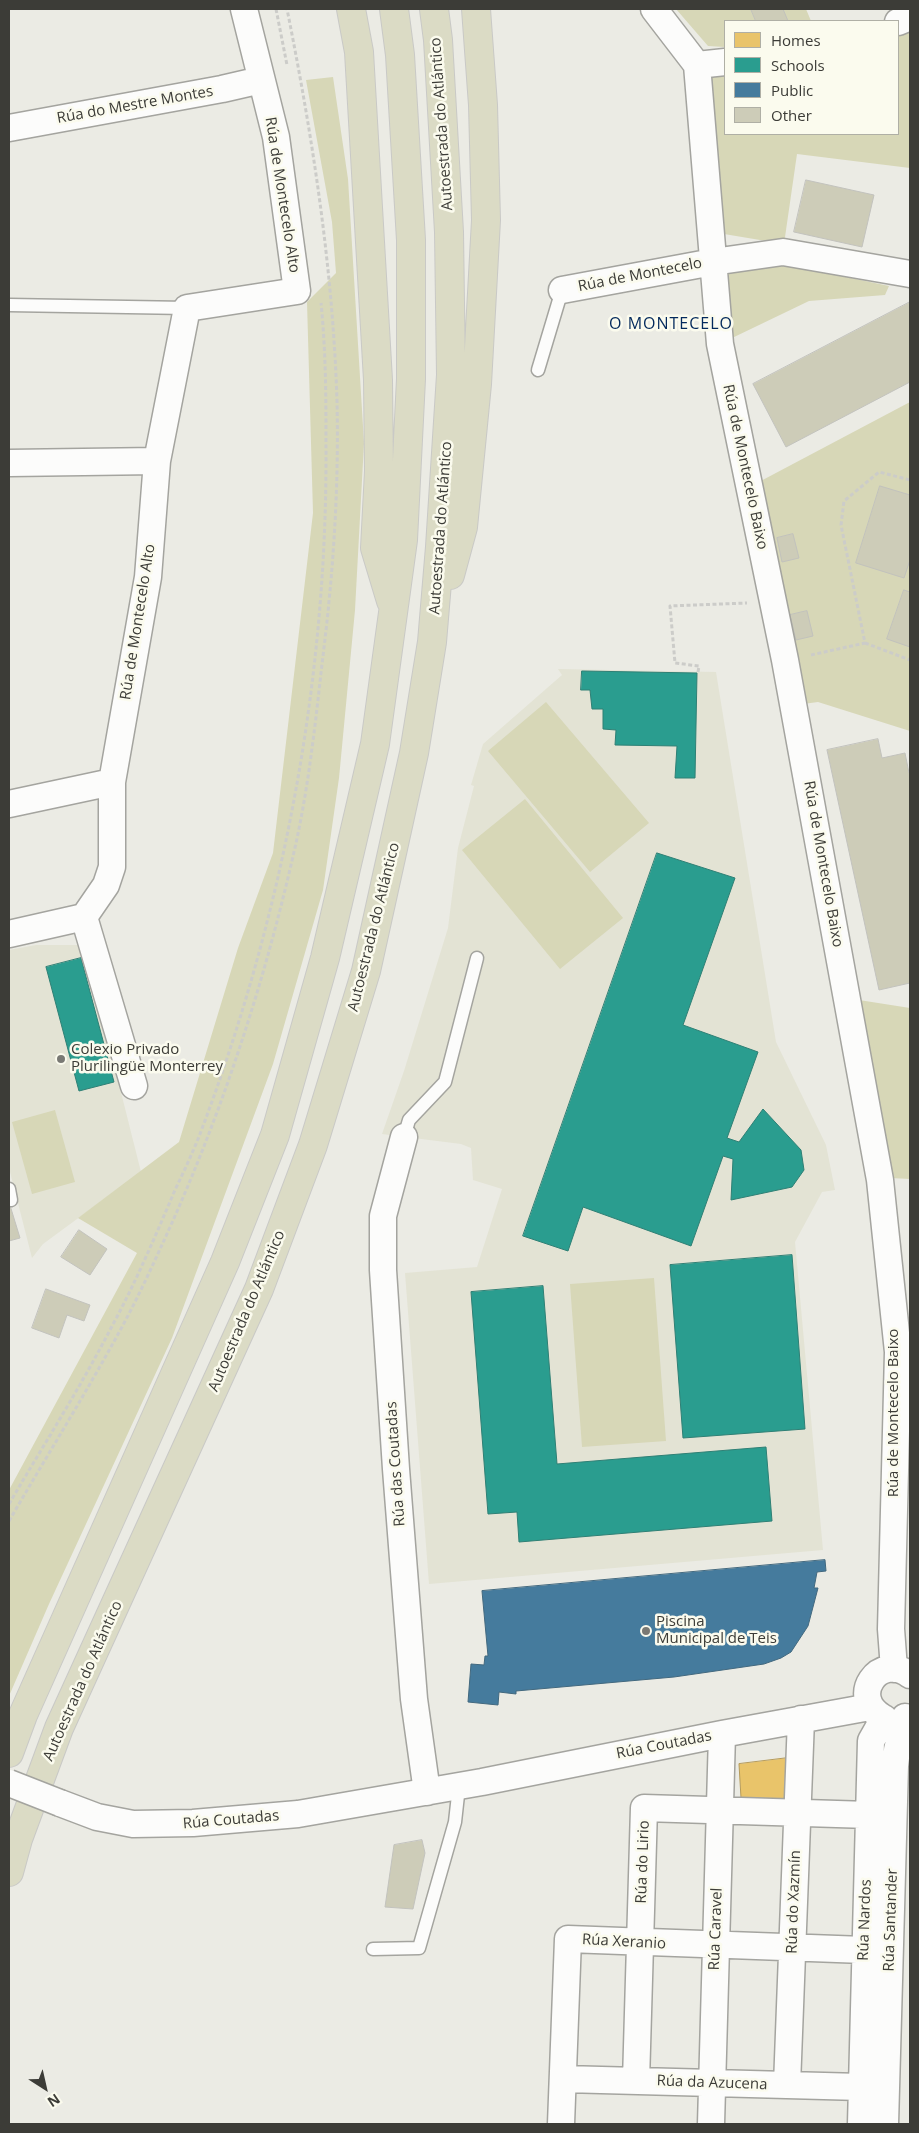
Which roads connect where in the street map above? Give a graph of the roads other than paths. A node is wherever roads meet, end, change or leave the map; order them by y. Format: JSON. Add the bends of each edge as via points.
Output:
{"nodes":[{"id":1,"x":244,"y":9,"type":"edge"},
{"id":2,"x":350,"y":9,"type":"edge"},
{"id":3,"x":394,"y":9,"type":"edge"},
{"id":4,"x":434,"y":9,"type":"edge"},
{"id":5,"x":476,"y":9,"type":"edge"},
{"id":6,"x":654,"y":9,"type":"edge"},
{"id":7,"x":724,"y":62,"type":"edge"},
{"id":8,"x":698,"y":64,"type":"junction"},
{"id":9,"x":261,"y":80,"type":"junction"},
{"id":10,"x":9,"y":128,"type":"edge"},
{"id":11,"x":713,"y":262,"type":"junction"},
{"id":12,"x":910,"y":274,"type":"edge"},
{"id":13,"x":562,"y":290,"type":"joint"},
{"id":14,"x":9,"y":305,"type":"edge"},
{"id":15,"x":188,"y":308,"type":"junction"},
{"id":16,"x":538,"y":370,"type":"dead end"},
{"id":17,"x":158,"y":461,"type":"junction"},
{"id":18,"x":9,"y":463,"type":"edge"},
{"id":19,"x":394,"y":609,"type":"junction"},
{"id":20,"x":432,"y":642,"type":"junction"},
{"id":21,"x":112,"y":782,"type":"junction"},
{"id":22,"x":9,"y":804,"type":"edge"},
{"id":23,"x":84,"y":917,"type":"junction"},
{"id":24,"x":9,"y":934,"type":"edge"},
{"id":25,"x":477,"y":958,"type":"dead end"},
{"id":26,"x":134,"y":1086,"type":"dead end"},
{"id":27,"x":404,"y":1137,"type":"joint"},
{"id":28,"x":904,"y":1669,"type":"edge"},
{"id":29,"x":892,"y":1714,"type":"edge"},
{"id":30,"x":801,"y":1719,"type":"junction"},
{"id":31,"x":722,"y":1734,"type":"junction"},
{"id":32,"x":9,"y":1753,"type":"edge"},
{"id":33,"x":9,"y":1783,"type":"edge"},
{"id":34,"x":459,"y":1786,"type":"junction"},
{"id":35,"x":427,"y":1792,"type":"junction"},
{"id":36,"x":720,"y":1810,"type":"junction"},
{"id":37,"x":797,"y":1813,"type":"junction"},
{"id":38,"x":869,"y":1814,"type":"junction"},
{"id":39,"x":9,"y":1872,"type":"edge"},
{"id":40,"x":640,"y":1942,"type":"junction"},
{"id":41,"x":716,"y":1946,"type":"junction"},
{"id":42,"x":792,"y":1948,"type":"junction"},
{"id":43,"x":373,"y":1949,"type":"dead end"},
{"id":44,"x":864,"y":1950,"type":"junction"},
{"id":45,"x":564,"y":2079,"type":"junction"},
{"id":46,"x":636,"y":2081,"type":"junction"},
{"id":47,"x":713,"y":2083,"type":"junction"},
{"id":48,"x":787,"y":2085,"type":"junction"},
{"id":49,"x":861,"y":2087,"type":"junction"},
{"id":50,"x":561,"y":2124,"type":"edge"},
{"id":51,"x":711,"y":2124,"type":"edge"},
{"id":52,"x":861,"y":2124,"type":"edge"},
{"id":53,"x":885,"y":2124,"type":"edge"}],
"edges":[{"from":1,"to":9,"type":"street"},
{"from":2,"to":19,"type":"highway","via":[[358,52],[378,380],[376,548]]},
{"from":3,"to":19,"type":"highway","via":[[400,55],[411,240],[411,379],[403,540]]},
{"from":4,"to":20,"type":"highway","name":"Autoestrada do Atlántico","via":[[449,232],[451,375]]},
{"from":5,"to":20,"type":"highway","via":[[486,220],[477,384],[463,527]]},
{"from":6,"to":8,"type":"street"},
{"from":7,"to":8,"type":"street"},
{"from":8,"to":11,"type":"street","name":"Rúa de Montecelo Baixo"},
{"from":9,"to":10,"type":"street","name":"Rúa do Mestre Montes"},
{"from":9,"to":15,"type":"street","name":"Rúa de Montecelo Alto","via":[[276,137],[297,291]]},
{"from":11,"to":12,"type":"street","name":"Rúa de Montecelo","via":[[783,252]]},
{"from":11,"to":13,"type":"street","name":"Rúa de Montecelo"},
{"from":11,"to":28,"type":"street","name":"Rúa de Montecelo Baixo","via":[[720,344],[785,660],[880,1180],[898,1352],[891,1629]]},
{"from":13,"to":16,"type":"lane","name":"Rúa de Montecelo"},
{"from":14,"to":15,"type":"lane","name":"Rúa de Montecelo Alto"},
{"from":15,"to":17,"type":"street","name":"Rúa de Montecelo Alto"},
{"from":17,"to":18,"type":"street"},
{"from":17,"to":21,"type":"street","name":"Rúa de Montecelo Alto","via":[[148,577]]},
{"from":19,"to":32,"type":"highway","via":[[375,744],[325,958],[275,1134],[225,1262]]},
{"from":20,"to":39,"type":"highway","name":"Autoestrada do Atlántico","via":[[414,753],[366,971],[313,1145],[259,1289],[60,1728],[18,1839]]},
{"from":21,"to":22,"type":"street"},
{"from":21,"to":23,"type":"street","name":"Rúa de Montecelo Alto","via":[[112,867],[106,885]]},
{"from":23,"to":24,"type":"street"},
{"from":23,"to":26,"type":"street"},
{"from":25,"to":27,"type":"lane","via":[[446,1082],[409,1120]]},
{"from":27,"to":35,"type":"street","name":"Rúa das Coutadas","via":[[382,1216],[383,1270],[414,1699]]},
{"from":28,"to":29,"type":"street","name":"Rúa Santander","via":[[886,1669],[878,1673],[867,1689],[867,1698]]},
{"from":29,"to":30,"type":"street","name":"Rúa Coutadas"},
{"from":29,"to":38,"type":"street","name":"Rúa Nardos","via":[[871,1741]]},
{"from":29,"to":53,"type":"street","name":"Rúa Santander","via":[[897,1750]]},
{"from":30,"to":31,"type":"street","name":"Rúa Coutadas"},
{"from":30,"to":37,"type":"street","name":"Rúa do Xazmín"},
{"from":31,"to":34,"type":"street","name":"Rúa Coutadas"},
{"from":31,"to":36,"type":"street","name":"Rúa Caravel"},
{"from":33,"to":35,"type":"street","name":"Rúa Coutadas","bridge":true,"via":[[115,1822],[156,1825],[298,1814]]},
{"from":34,"to":35,"type":"street","name":"Rúa Coutadas"},
{"from":34,"to":43,"type":"lane","via":[[455,1822],[419,1948]]},
{"from":36,"to":37,"type":"street","name":"Rúa do Lirio"},
{"from":36,"to":40,"type":"street","name":"Rúa do Lirio","via":[[644,1808]]},
{"from":36,"to":41,"type":"street","name":"Rúa Caravel"},
{"from":37,"to":38,"type":"street","name":"Rúa do Lirio"},
{"from":37,"to":42,"type":"street","name":"Rúa do Xazmín"},
{"from":38,"to":44,"type":"street","name":"Rúa Nardos"},
{"from":40,"to":41,"type":"street","name":"Rúa Xeranio"},
{"from":40,"to":45,"type":"street","name":"Rúa Xeranio","via":[[568,1939]]},
{"from":40,"to":46,"type":"street","name":"Rúa do Lirio"},
{"from":41,"to":42,"type":"street","name":"Rúa Xeranio"},
{"from":41,"to":47,"type":"street","name":"Rúa Caravel"},
{"from":42,"to":44,"type":"street","name":"Rúa Xeranio"},
{"from":42,"to":48,"type":"street","name":"Rúa do Xazmín"},
{"from":44,"to":49,"type":"street","name":"Rúa Nardos"},
{"from":45,"to":46,"type":"street","name":"Rúa da Azucena"},
{"from":45,"to":50,"type":"street","name":"Rúa Xeranio"},
{"from":46,"to":47,"type":"street","name":"Rúa da Azucena"},
{"from":47,"to":48,"type":"street","name":"Rúa da Azucena"},
{"from":47,"to":51,"type":"street","name":"Rúa Caravel"},
{"from":48,"to":49,"type":"street","name":"Rúa da Azucena"},
{"from":49,"to":52,"type":"street","name":"Rúa Nardos"}]}
